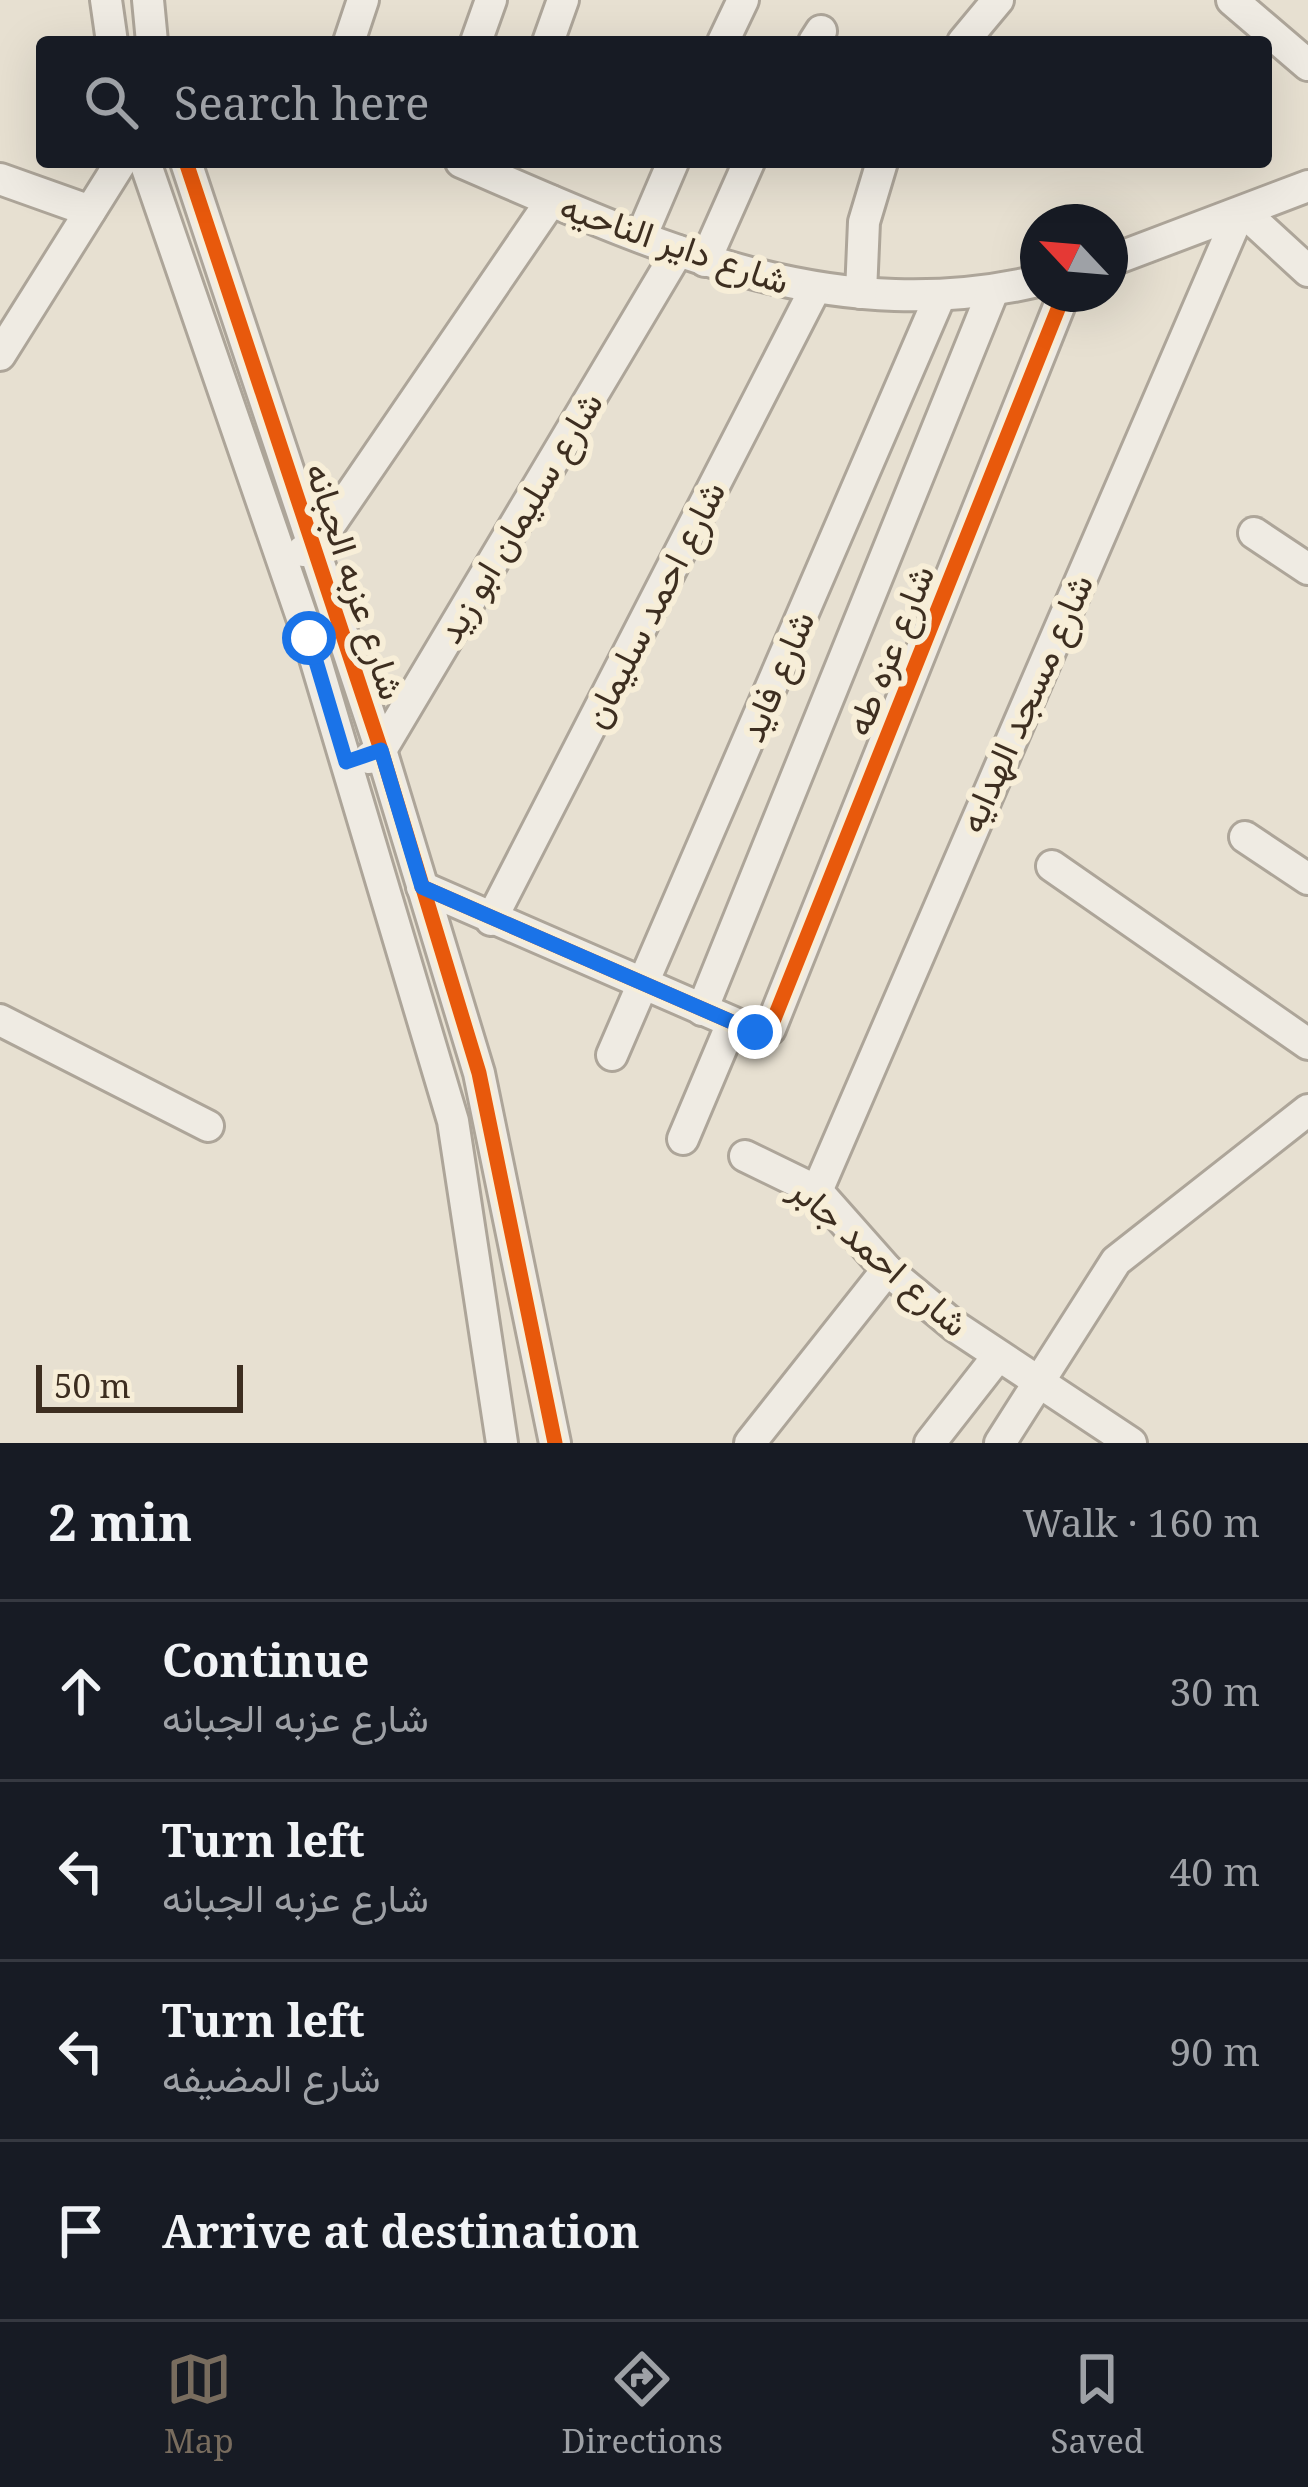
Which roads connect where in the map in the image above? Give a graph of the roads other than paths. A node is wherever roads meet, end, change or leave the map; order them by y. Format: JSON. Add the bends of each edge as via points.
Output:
{"nodes":[{"id":1,"x":106,"y":0,"type":"edge"},
{"id":2,"x":148,"y":0,"type":"edge"},
{"id":3,"x":363,"y":0,"type":"edge"},
{"id":4,"x":491,"y":0,"type":"edge"},
{"id":5,"x":563,"y":0,"type":"edge"},
{"id":6,"x":743,"y":0,"type":"edge"},
{"id":7,"x":998,"y":0,"type":"edge"},
{"id":8,"x":1232,"y":0,"type":"edge"},
{"id":9,"x":111,"y":36,"type":"edge"},
{"id":10,"x":151,"y":36,"type":"edge"},
{"id":11,"x":351,"y":36,"type":"edge"},
{"id":12,"x":478,"y":36,"type":"edge"},
{"id":13,"x":550,"y":36,"type":"edge"},
{"id":14,"x":726,"y":36,"type":"edge"},
{"id":15,"x":967,"y":36,"type":"edge"},
{"id":16,"x":1308,"y":65,"type":"edge"},
{"id":17,"x":117,"y":168,"type":"edge"},
{"id":18,"x":147,"y":168,"type":"edge"},
{"id":19,"x":188,"y":168,"type":"edge"},
{"id":20,"x":670,"y":168,"type":"edge"},
{"id":21,"x":745,"y":168,"type":"edge"},
{"id":22,"x":880,"y":168,"type":"edge"},
{"id":23,"x":501,"y":170,"type":"edge"},
{"id":24,"x":25,"y":175,"type":"edge"},
{"id":25,"x":1308,"y":186,"type":"edge"},
{"id":26,"x":551,"y":201,"type":"junction"},
{"id":27,"x":90,"y":211,"type":"junction"},
{"id":28,"x":1242,"y":214,"type":"junction"},
{"id":29,"x":641,"y":237,"type":"junction"},
{"id":30,"x":1128,"y":255,"type":"edge"},
{"id":31,"x":691,"y":256,"type":"junction"},
{"id":32,"x":1308,"y":271,"type":"edge"},
{"id":33,"x":1020,"y":285,"type":"edge"},
{"id":34,"x":815,"y":289,"type":"junction"},
{"id":35,"x":993,"y":291,"type":"junction"},
{"id":36,"x":862,"y":293,"type":"junction"},
{"id":37,"x":940,"y":296,"type":"junction"},
{"id":38,"x":1057,"y":312,"type":"edge"},
{"id":39,"x":0,"y":355,"type":"edge"},
{"id":40,"x":1254,"y":533,"type":"dead end"},
{"id":41,"x":314,"y":548,"type":"junction"},
{"id":42,"x":281,"y":558,"type":"junction"},
{"id":43,"x":1308,"y":569,"type":"edge"},
{"id":44,"x":381,"y":750,"type":"junction"},
{"id":45,"x":346,"y":762,"type":"junction"},
{"id":46,"x":1245,"y":837,"type":"dead end"},
{"id":47,"x":1052,"y":866,"type":"dead end"},
{"id":48,"x":1308,"y":879,"type":"edge"},
{"id":49,"x":422,"y":887,"type":"junction"},
{"id":50,"x":491,"y":920,"type":"junction"},
{"id":51,"x":643,"y":986,"type":"junction"},
{"id":52,"x":702,"y":1010,"type":"junction"},
{"id":53,"x":0,"y":1020,"type":"edge"},
{"id":54,"x":732,"y":1023,"type":"junction"},
{"id":55,"x":1308,"y":1044,"type":"edge"},
{"id":56,"x":612,"y":1055,"type":"dead end"},
{"id":57,"x":479,"y":1072,"type":"junction"},
{"id":58,"x":442,"y":1082,"type":"junction"},
{"id":59,"x":1305,"y":1118,"type":"edge"},
{"id":60,"x":208,"y":1126,"type":"dead end"},
{"id":61,"x":683,"y":1138,"type":"dead end"},
{"id":62,"x":745,"y":1156,"type":"dead end"},
{"id":63,"x":817,"y":1191,"type":"junction"},
{"id":64,"x":887,"y":1270,"type":"junction"},
{"id":65,"x":998,"y":1356,"type":"junction"},
{"id":66,"x":1038,"y":1381,"type":"junction"},
{"id":67,"x":502,"y":1443,"type":"edge"},
{"id":68,"x":555,"y":1443,"type":"edge"},
{"id":69,"x":751,"y":1443,"type":"edge"},
{"id":70,"x":930,"y":1443,"type":"edge"},
{"id":71,"x":1000,"y":1443,"type":"edge"},
{"id":72,"x":1131,"y":1443,"type":"edge"}],
"edges":[{"from":1,"to":9,"type":"street"},
{"from":2,"to":10,"type":"street"},
{"from":3,"to":11,"type":"street"},
{"from":4,"to":12,"type":"street"},
{"from":5,"to":13,"type":"street"},
{"from":6,"to":14,"type":"street"},
{"from":7,"to":15,"type":"street"},
{"from":8,"to":16,"type":"street"},
{"from":17,"to":27,"type":"street"},
{"from":18,"to":42,"type":"street","name":"شارع عزبه الجبانه"},
{"from":19,"to":41,"type":"street","name":"شارع عزبه الجبانه"},
{"from":20,"to":29,"type":"street"},
{"from":21,"to":31,"type":"street","name":"شارع سليمان ابو زيد"},
{"from":22,"to":36,"type":"street","via":[[864,222]]},
{"from":23,"to":26,"type":"street","name":"شارع داير الناحيه"},
{"from":24,"to":27,"type":"street"},
{"from":25,"to":28,"type":"street"},
{"from":26,"to":29,"type":"street","name":"شارع داير الناحيه"},
{"from":26,"to":41,"type":"street"},
{"from":27,"to":39,"type":"street"},
{"from":28,"to":30,"type":"street"},
{"from":28,"to":32,"type":"street"},
{"from":28,"to":63,"type":"street","name":"شارع مسجد الهدايه"},
{"from":29,"to":31,"type":"street","name":"شارع داير الناحيه"},
{"from":31,"to":34,"type":"street","name":"شارع داير الناحيه"},
{"from":31,"to":44,"type":"street","name":"شارع سليمان ابو زيد"},
{"from":33,"to":35,"type":"street","name":"شارع داير الناحيه"},
{"from":34,"to":36,"type":"street","name":"شارع داير الناحيه"},
{"from":34,"to":50,"type":"street","name":"شارع احمد سليمان"},
{"from":35,"to":37,"type":"street","name":"شارع داير الناحيه"},
{"from":35,"to":52,"type":"street"},
{"from":36,"to":37,"type":"street","name":"شارع داير الناحيه"},
{"from":37,"to":51,"type":"street","name":"شارع فايد"},
{"from":38,"to":54,"type":"street","name":"شارع عزه طه","via":[[770,1029]]},
{"from":40,"to":43,"type":"street"},
{"from":41,"to":42,"type":"street"},
{"from":41,"to":44,"type":"street","name":"شارع عزبه الجبانه"},
{"from":42,"to":45,"type":"street","name":"شارع عزبه الجبانه"},
{"from":44,"to":45,"type":"street"},
{"from":44,"to":49,"type":"street","name":"شارع عزبه الجبانه"},
{"from":45,"to":58,"type":"street","name":"شارع عزبه الجبانه"},
{"from":46,"to":48,"type":"street"},
{"from":47,"to":55,"type":"street"},
{"from":49,"to":50,"type":"street"},
{"from":49,"to":57,"type":"street","name":"شارع عزبه الجبانه"},
{"from":50,"to":51,"type":"street"},
{"from":51,"to":52,"type":"street"},
{"from":51,"to":56,"type":"street","name":"شارع فايد"},
{"from":52,"to":54,"type":"street"},
{"from":53,"to":60,"type":"street"},
{"from":54,"to":61,"type":"street"},
{"from":57,"to":58,"type":"street"},
{"from":57,"to":68,"type":"street","name":"شارع عزبه الجبانه"},
{"from":58,"to":67,"type":"street","name":"شارع عزبه الجبانه"},
{"from":59,"to":66,"type":"street","via":[[1116,1261]]},
{"from":62,"to":63,"type":"street","name":"شارع احمد جابر"},
{"from":63,"to":64,"type":"street","name":"شارع احمد جابر"},
{"from":64,"to":65,"type":"street","name":"شارع احمد جابر"},
{"from":64,"to":69,"type":"street"},
{"from":65,"to":66,"type":"street","name":"شارع احمد جابر"},
{"from":65,"to":70,"type":"street"},
{"from":66,"to":71,"type":"street"},
{"from":66,"to":72,"type":"street","name":"شارع احمد جابر"}]}
